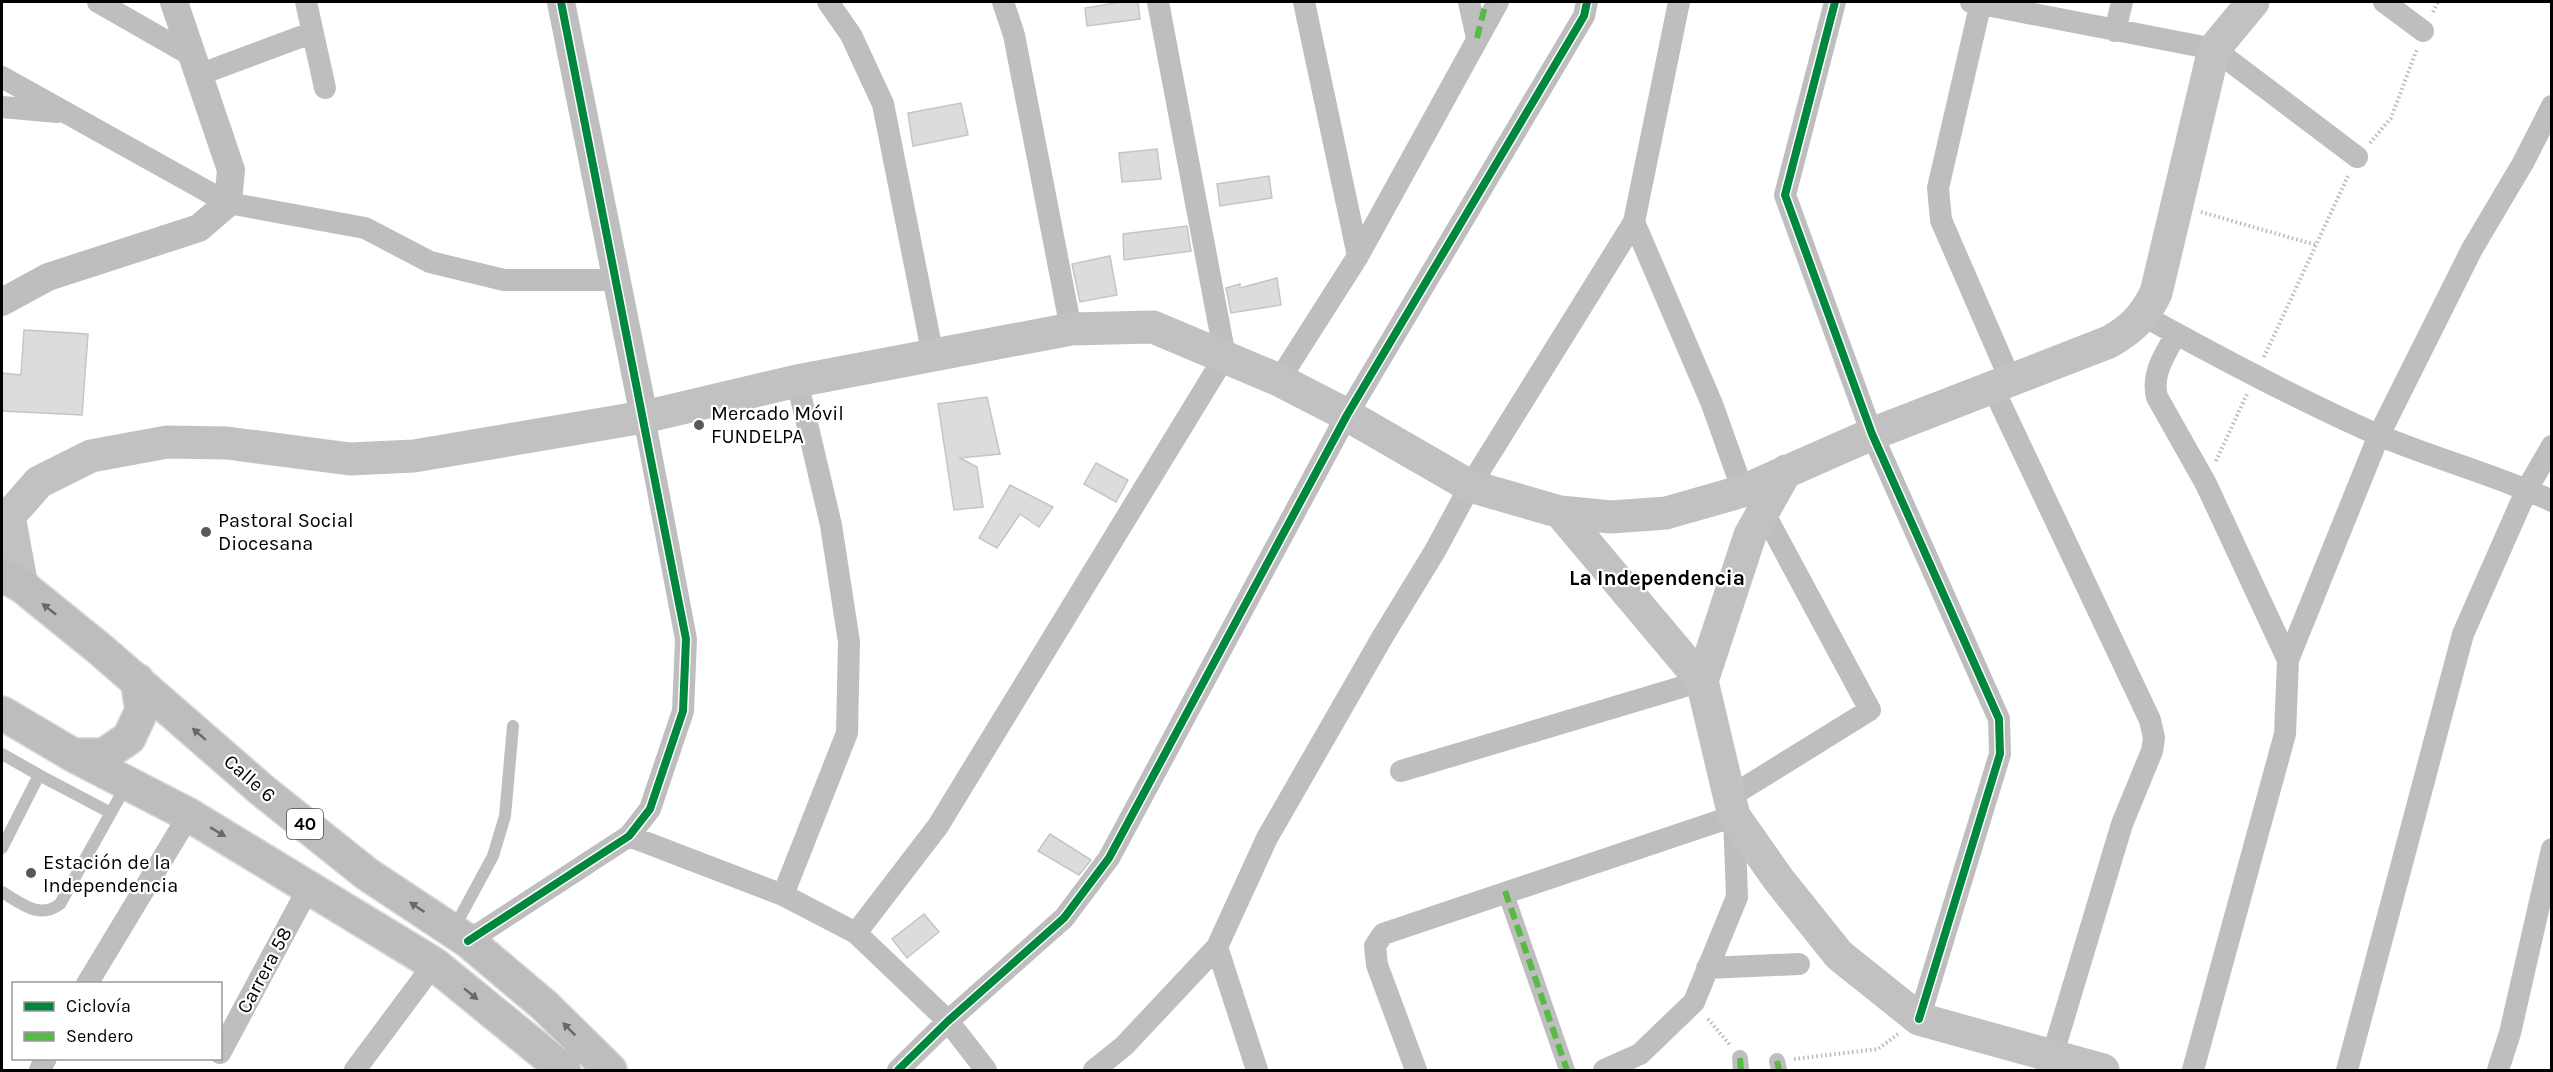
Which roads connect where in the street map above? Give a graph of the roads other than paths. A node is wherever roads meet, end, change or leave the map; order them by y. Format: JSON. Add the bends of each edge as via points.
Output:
{"nodes":[{"id":1,"x":98,"y":2,"type":"edge"},
{"id":2,"x":174,"y":2,"type":"edge"},
{"id":3,"x":306,"y":2,"type":"edge"},
{"id":4,"x":561,"y":2,"type":"edge"},
{"id":5,"x":828,"y":2,"type":"edge"},
{"id":6,"x":1003,"y":2,"type":"edge"},
{"id":7,"x":1158,"y":2,"type":"edge"},
{"id":8,"x":1304,"y":2,"type":"edge"},
{"id":9,"x":1469,"y":2,"type":"edge"},
{"id":10,"x":1498,"y":2,"type":"edge"},
{"id":11,"x":1587,"y":2,"type":"edge"},
{"id":12,"x":1678,"y":2,"type":"edge"},
{"id":13,"x":1835,"y":2,"type":"edge"},
{"id":14,"x":1977,"y":2,"type":"edge"},
{"id":15,"x":2122,"y":2,"type":"edge"},
{"id":16,"x":2253,"y":2,"type":"edge"},
{"id":17,"x":2384,"y":2,"type":"edge"},
{"id":18,"x":2115,"y":31,"type":"junction"},
{"id":19,"x":2424,"y":31,"type":"road end"},
{"id":20,"x":311,"y":33,"type":"junction"},
{"id":21,"x":1477,"y":38,"type":"junction"},
{"id":22,"x":2214,"y":49,"type":"junction"},
{"id":23,"x":197,"y":65,"type":"junction"},
{"id":24,"x":2,"y":77,"type":"edge"},
{"id":25,"x":325,"y":88,"type":"dead end"},
{"id":26,"x":2552,"y":106,"type":"edge"},
{"id":27,"x":2,"y":107,"type":"edge"},
{"id":28,"x":67,"y":112,"type":"junction"},
{"id":29,"x":2357,"y":157,"type":"road end"},
{"id":30,"x":228,"y":202,"type":"junction"},
{"id":31,"x":1634,"y":222,"type":"junction"},
{"id":32,"x":1358,"y":256,"type":"junction"},
{"id":33,"x":617,"y":280,"type":"junction"},
{"id":34,"x":2,"y":302,"type":"edge"},
{"id":35,"x":2144,"y":316,"type":"junction"},
{"id":36,"x":1071,"y":329,"type":"junction"},
{"id":37,"x":2176,"y":334,"type":"junction"},
{"id":38,"x":933,"y":356,"type":"junction"},
{"id":39,"x":1225,"y":356,"type":"junction"},
{"id":40,"x":1279,"y":380,"type":"junction"},
{"id":41,"x":797,"y":381,"type":"junction"},
{"id":42,"x":2001,"y":383,"type":"junction"},
{"id":43,"x":1347,"y":415,"type":"junction"},
{"id":44,"x":644,"y":417,"type":"junction"},
{"id":45,"x":1872,"y":434,"type":"junction"},
{"id":46,"x":2379,"y":435,"type":"junction"},
{"id":47,"x":2552,"y":446,"type":"edge"},
{"id":48,"x":1470,"y":486,"type":"junction"},
{"id":49,"x":2527,"y":489,"type":"junction"},
{"id":50,"x":1753,"y":501,"type":"junction"},
{"id":51,"x":2552,"y":501,"type":"edge"},
{"id":52,"x":4,"y":511,"type":"edge"},
{"id":53,"x":1560,"y":512,"type":"junction"},
{"id":54,"x":11,"y":581,"type":"edge"},
{"id":55,"x":2288,"y":660,"type":"junction"},
{"id":56,"x":137,"y":680,"type":"junction"},
{"id":57,"x":1702,"y":681,"type":"junction"},
{"id":58,"x":2,"y":713,"type":"edge"},
{"id":59,"x":513,"y":726,"type":"dead end"},
{"id":60,"x":2,"y":754,"type":"edge"},
{"id":61,"x":73,"y":755,"type":"junction"},
{"id":62,"x":1401,"y":771,"type":"dead end"},
{"id":63,"x":39,"y":775,"type":"junction"},
{"id":64,"x":129,"y":781,"type":"junction"},
{"id":65,"x":1731,"y":807,"type":"junction"},
{"id":66,"x":111,"y":813,"type":"junction"},
{"id":67,"x":189,"y":815,"type":"junction"},
{"id":68,"x":629,"y":836,"type":"junction"},
{"id":69,"x":2,"y":848,"type":"edge"},
{"id":70,"x":2552,"y":849,"type":"edge"},
{"id":71,"x":309,"y":887,"type":"junction"},
{"id":72,"x":1505,"y":891,"type":"junction"},
{"id":73,"x":2,"y":892,"type":"edge"},
{"id":74,"x":783,"y":895,"type":"junction"},
{"id":75,"x":856,"y":933,"type":"junction"},
{"id":76,"x":460,"y":936,"type":"junction"},
{"id":77,"x":1217,"y":947,"type":"junction"},
{"id":78,"x":434,"y":964,"type":"junction"},
{"id":79,"x":1799,"y":964,"type":"dead end"},
{"id":80,"x":1707,"y":968,"type":"junction"},
{"id":81,"x":88,"y":982,"type":"edge"},
{"id":82,"x":1919,"y":1019,"type":"junction"},
{"id":83,"x":948,"y":1021,"type":"junction"},
{"id":84,"x":222,"y":1049,"type":"edge"},
{"id":85,"x":2050,"y":1063,"type":"edge"},
{"id":86,"x":558,"y":1068,"type":"edge"},
{"id":87,"x":355,"y":1071,"type":"edge"},
{"id":88,"x":610,"y":1071,"type":"edge"},
{"id":89,"x":898,"y":1071,"type":"edge"},
{"id":90,"x":986,"y":1071,"type":"edge"},
{"id":91,"x":1094,"y":1071,"type":"edge"},
{"id":92,"x":1257,"y":1071,"type":"edge"},
{"id":93,"x":1416,"y":1071,"type":"edge"},
{"id":94,"x":1567,"y":1071,"type":"edge"},
{"id":95,"x":1604,"y":1071,"type":"edge"},
{"id":96,"x":2103,"y":1071,"type":"edge"},
{"id":97,"x":2193,"y":1071,"type":"edge"},
{"id":98,"x":2347,"y":1071,"type":"edge"},
{"id":99,"x":2498,"y":1071,"type":"edge"}],
"edges":[{"from":1,"to":23,"type":"street"},
{"from":2,"to":23,"type":"street"},
{"from":3,"to":20,"type":"street"},
{"from":4,"to":33,"type":"street"},
{"from":5,"to":38,"type":"street","via":[[852,35],[883,104]]},
{"from":6,"to":36,"type":"street","via":[[1014,35]]},
{"from":7,"to":39,"type":"street"},
{"from":8,"to":32,"type":"street"},
{"from":9,"to":21,"type":"street"},
{"from":10,"to":21,"type":"street"},
{"from":11,"to":43,"type":"street","via":[[1584,16]]},
{"from":12,"to":31,"type":"street"},
{"from":13,"to":45,"type":"street","via":[[1785,195]]},
{"from":14,"to":18,"type":"street"},
{"from":14,"to":42,"type":"street","via":[[1938,188],[1941,220]]},
{"from":15,"to":18,"type":"street"},
{"from":16,"to":22,"type":"main road"},
{"from":17,"to":19,"type":"street"},
{"from":18,"to":22,"type":"street"},
{"from":20,"to":23,"type":"street"},
{"from":20,"to":25,"type":"street"},
{"from":21,"to":32,"type":"street"},
{"from":22,"to":29,"type":"street"},
{"from":22,"to":35,"type":"main road","via":[[2156,293]]},
{"from":23,"to":30,"type":"street","via":[[231,170]]},
{"from":24,"to":28,"type":"street"},
{"from":26,"to":46,"type":"street","via":[[2472,249]]},
{"from":27,"to":28,"type":"street"},
{"from":28,"to":30,"type":"street"},
{"from":30,"to":33,"type":"street","via":[[365,228],[430,262],[504,280]]},
{"from":30,"to":34,"type":"street","via":[[199,228],[48,277]]},
{"from":31,"to":48,"type":"street"},
{"from":31,"to":50,"type":"street"},
{"from":32,"to":40,"type":"street"},
{"from":33,"to":44,"type":"street"},
{"from":35,"to":37,"type":"street"},
{"from":35,"to":42,"type":"main road","via":[[2109,342]]},
{"from":36,"to":38,"type":"main road"},
{"from":36,"to":39,"type":"main road","via":[[1153,327]]},
{"from":37,"to":46,"type":"street","via":[[2254,377]]},
{"from":37,"to":55,"type":"street","via":[[2156,371],[2157,397],[2206,484]]},
{"from":38,"to":41,"type":"main road"},
{"from":39,"to":40,"type":"main road"},
{"from":39,"to":75,"type":"street","via":[[938,826]]},
{"from":40,"to":43,"type":"main road"},
{"from":41,"to":44,"type":"main road"},
{"from":41,"to":74,"type":"street","via":[[831,525],[849,642],[847,733]]},
{"from":42,"to":45,"type":"main road"},
{"from":42,"to":85,"type":"street","via":[[2150,720],[2154,738],[2122,824]]},
{"from":43,"to":48,"type":"main road"},
{"from":43,"to":83,"type":"street","via":[[1109,858],[1064,918]]},
{"from":44,"to":52,"type":"main road","via":[[414,456],[350,459],[227,443],[167,442],[92,456],[39,482]]},
{"from":44,"to":68,"type":"street","via":[[686,639],[683,711],[650,809]]},
{"from":45,"to":50,"type":"main road","via":[[1786,471]]},
{"from":45,"to":82,"type":"street","via":[[1999,719],[2000,754]]},
{"from":46,"to":49,"type":"street"},
{"from":46,"to":55,"type":"street"},
{"from":47,"to":49,"type":"street"},
{"from":48,"to":53,"type":"main road"},
{"from":48,"to":77,"type":"street","via":[[1267,838]]},
{"from":49,"to":51,"type":"street"},
{"from":49,"to":98,"type":"street","via":[[2463,634]]},
{"from":50,"to":53,"type":"main road","via":[[1611,517]]},
{"from":50,"to":57,"type":"main road","via":[[1750,534]]},
{"from":50,"to":65,"type":"street","via":[[1870,710]]},
{"from":52,"to":54,"type":"main road"},
{"from":53,"to":57,"type":"main road"},
{"from":56,"to":54,"type":"highway","name":"Calle 6","number":"40","one_way":true},
{"from":55,"to":97,"type":"street","via":[[2285,734]]},
{"from":56,"to":61,"type":"highway","via":[[142,710],[129,738],[104,755]]},
{"from":76,"to":56,"type":"highway","name":"Calle 6","number":"40","one_way":true,"via":[[367,874]]},
{"from":57,"to":62,"type":"street"},
{"from":57,"to":65,"type":"main road"},
{"from":58,"to":61,"type":"highway"},
{"from":59,"to":76,"type":"lane","via":[[505,816]]},
{"from":60,"to":63,"type":"lane"},
{"from":61,"to":64,"type":"highway"},
{"from":63,"to":66,"type":"lane"},
{"from":63,"to":69,"type":"lane"},
{"from":64,"to":66,"type":"lane"},
{"from":64,"to":67,"type":"highway"},
{"from":65,"to":72,"type":"street"},
{"from":65,"to":80,"type":"street","via":[[1737,897]]},
{"from":65,"to":82,"type":"main road","via":[[1779,880],[1839,954]]},
{"from":66,"to":73,"type":"lane","via":[[60,904],[50,911],[38,912]]},
{"from":67,"to":71,"type":"highway","one_way":true},
{"from":67,"to":81,"type":"street"},
{"from":68,"to":74,"type":"street"},
{"from":68,"to":76,"type":"street"},
{"from":70,"to":99,"type":"street"},
{"from":71,"to":78,"type":"highway"},
{"from":71,"to":84,"type":"street","name":"Carrera 58"},
{"from":72,"to":93,"type":"street","via":[[1383,934],[1375,946],[1377,965]]},
{"from":72,"to":94,"type":"street"},
{"from":74,"to":75,"type":"street"},
{"from":75,"to":83,"type":"street"},
{"from":88,"to":76,"type":"highway","name":"Calle 6","number":"40","one_way":true,"via":[[544,1005]]},
{"from":77,"to":91,"type":"street","via":[[1124,1046]]},
{"from":77,"to":92,"type":"street"},
{"from":78,"to":86,"type":"highway","one_way":true},
{"from":78,"to":87,"type":"street"},
{"from":79,"to":80,"type":"street"},
{"from":80,"to":95,"type":"street","via":[[1694,1002],[1640,1054]]},
{"from":82,"to":85,"type":"main road"},
{"from":83,"to":89,"type":"street"},
{"from":83,"to":90,"type":"street"},
{"from":85,"to":96,"type":"main road"}]}
